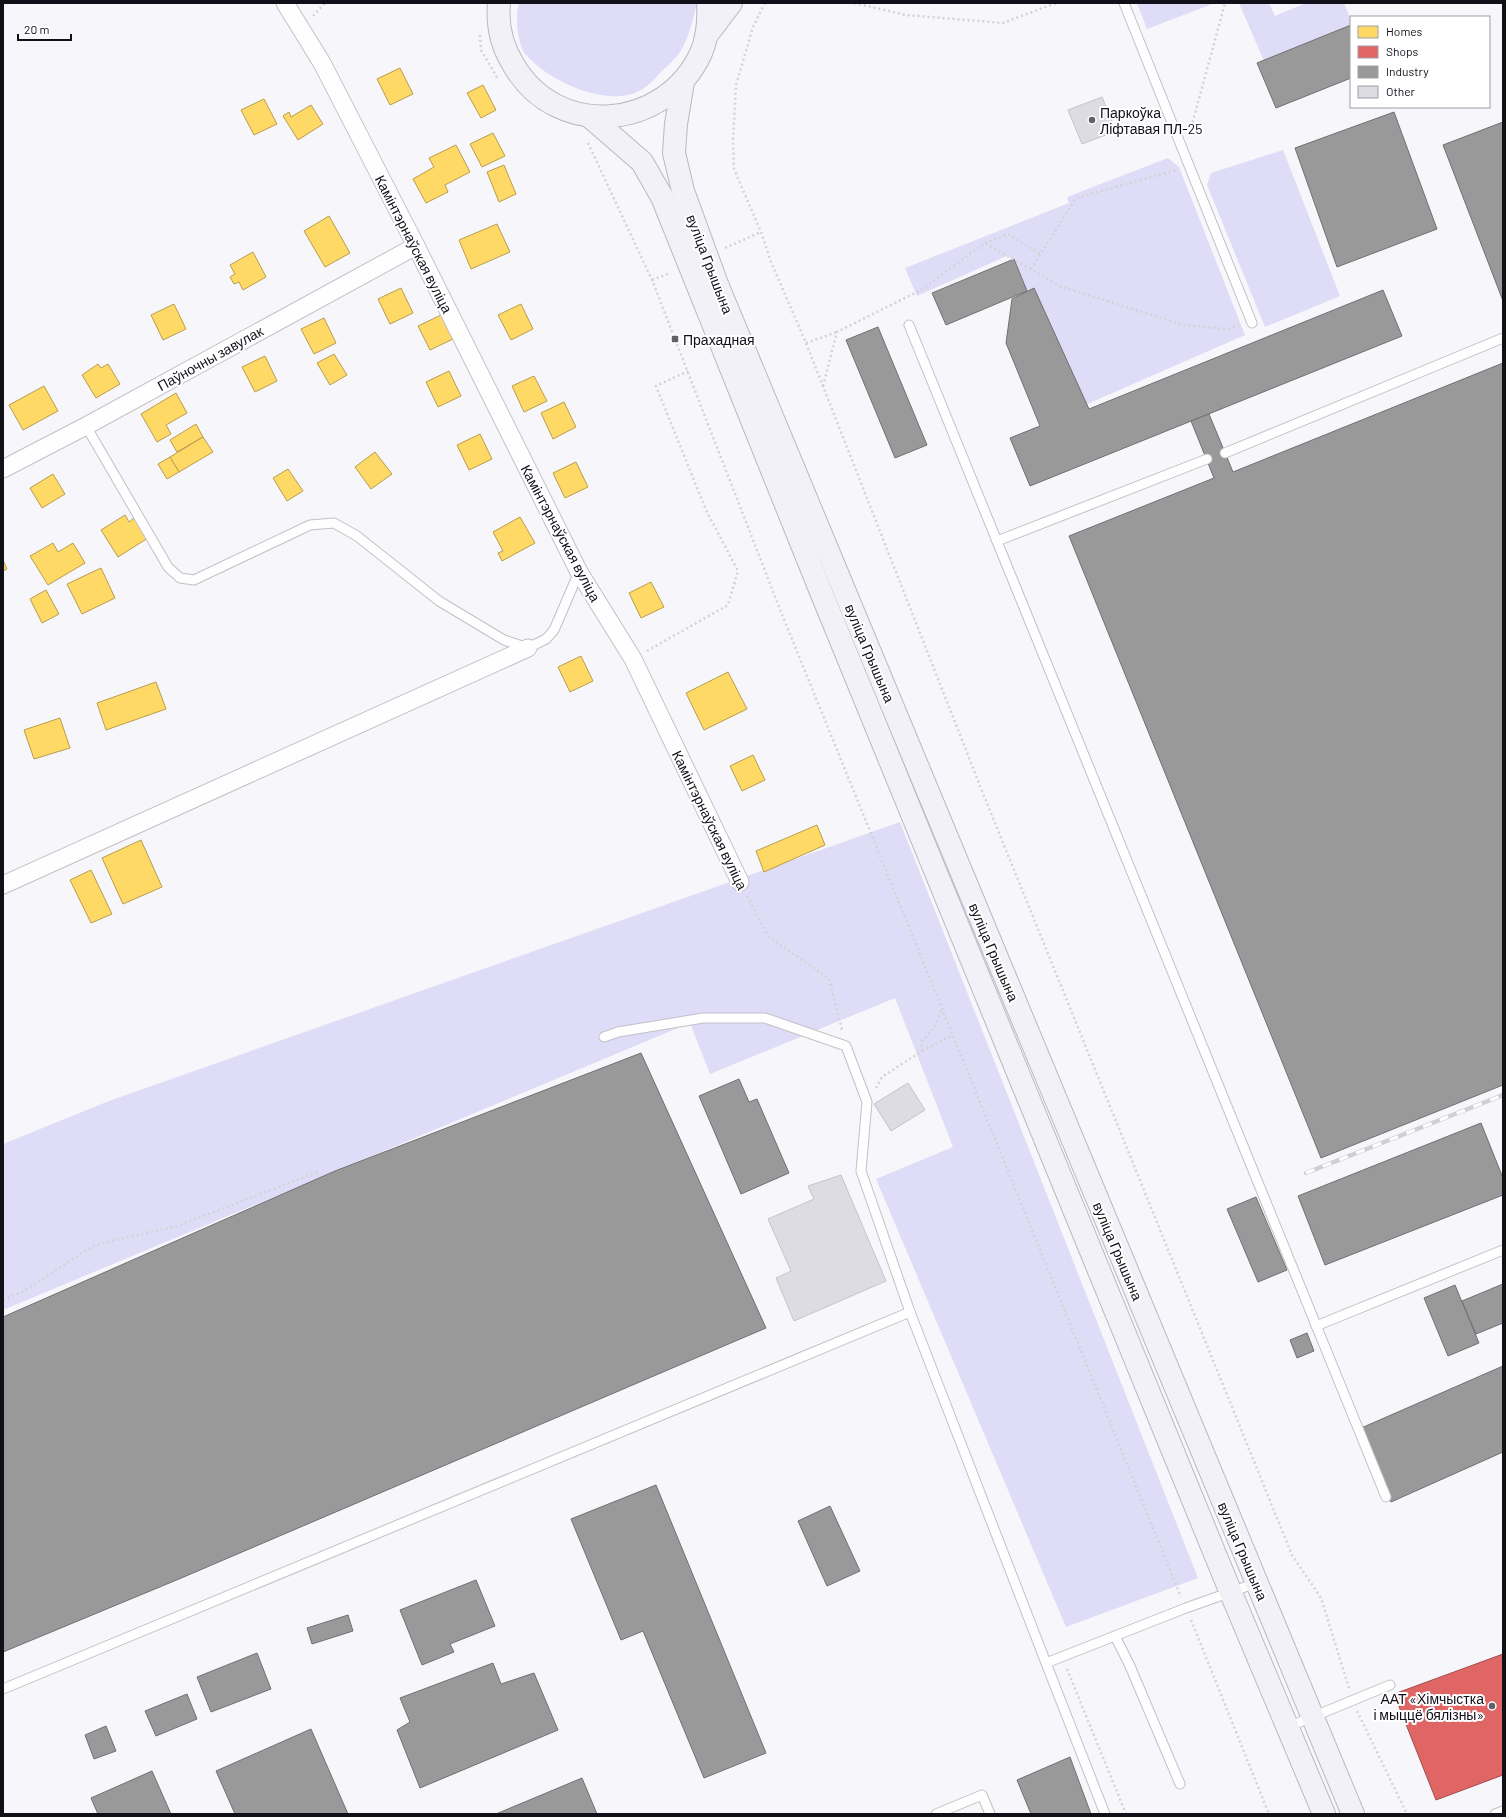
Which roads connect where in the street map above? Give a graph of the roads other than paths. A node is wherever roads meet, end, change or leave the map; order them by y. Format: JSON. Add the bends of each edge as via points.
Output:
{"nodes":[{"id":1,"x":285,"y":3,"type":"edge"},
{"id":2,"x":499,"y":3,"type":"edge"},
{"id":3,"x":708,"y":3,"type":"edge"},
{"id":4,"x":730,"y":3,"type":"edge"},
{"id":5,"x":1124,"y":3,"type":"edge"},
{"id":6,"x":706,"y":36,"type":"junction"},
{"id":7,"x":683,"y":82,"type":"junction"},
{"id":8,"x":589,"y":116,"type":"junction"},
{"id":9,"x":416,"y":246,"type":"junction"},
{"id":10,"x":1252,"y":323,"type":"road end"},
{"id":11,"x":909,"y":325,"type":"dead end"},
{"id":12,"x":1503,"y":338,"type":"edge"},
{"id":13,"x":86,"y":426,"type":"junction"},
{"id":14,"x":1225,"y":453,"type":"dead end"},
{"id":15,"x":1207,"y":459,"type":"dead end"},
{"id":16,"x":3,"y":469,"type":"edge"},
{"id":17,"x":997,"y":541,"type":"junction"},
{"id":18,"x":579,"y":572,"type":"junction"},
{"id":19,"x":528,"y":648,"type":"junction"},
{"id":20,"x":740,"y":882,"type":"road end"},
{"id":21,"x":3,"y":885,"type":"edge"},
{"id":22,"x":604,"y":1037,"type":"dead end"},
{"id":23,"x":1503,"y":1250,"type":"edge"},
{"id":24,"x":910,"y":1312,"type":"junction"},
{"id":25,"x":1316,"y":1326,"type":"junction"},
{"id":26,"x":1386,"y":1497,"type":"dead end"},
{"id":27,"x":1256,"y":1583,"type":"junction"},
{"id":28,"x":1231,"y":1593,"type":"junction"},
{"id":29,"x":1115,"y":1636,"type":"junction"},
{"id":30,"x":1046,"y":1663,"type":"junction"},
{"id":31,"x":1390,"y":1685,"type":"dead end"},
{"id":32,"x":3,"y":1689,"type":"edge"},
{"id":33,"x":1313,"y":1718,"type":"junction"},
{"id":34,"x":1288,"y":1727,"type":"junction"},
{"id":35,"x":1180,"y":1784,"type":"dead end"},
{"id":36,"x":1503,"y":1811,"type":"edge"},
{"id":37,"x":936,"y":1814,"type":"edge"},
{"id":38,"x":990,"y":1814,"type":"edge"},
{"id":39,"x":1105,"y":1814,"type":"edge"},
{"id":40,"x":1324,"y":1814,"type":"edge"},
{"id":41,"x":1352,"y":1814,"type":"edge"},
{"id":42,"x":1495,"y":1814,"type":"edge"}],
"edges":[{"from":1,"to":9,"type":"street","name":"Камінтэрнаўская вуліца","via":[[322,63]]},
{"from":2,"to":8,"type":"main road","via":[[502,40],[508,56],[528,85],[556,105]]},
{"from":3,"to":6,"type":"main road"},
{"from":4,"to":6,"type":"main road"},
{"from":5,"to":10,"type":"lane"},
{"from":6,"to":7,"type":"main road","via":[[693,68]]},
{"from":7,"to":8,"type":"main road","via":[[666,97],[640,111],[606,117]]},
{"from":7,"to":27,"type":"main road","name":"вуліца Грышына","via":[[674,153],[682,191],[714,277]]},
{"from":8,"to":28,"type":"main road","name":"вуліца Грышына","via":[[642,162],[662,197]]},
{"from":9,"to":13,"type":"street","name":"Паўночны завулак"},
{"from":9,"to":18,"type":"street","name":"Камінтэрнаўская вуліца"},
{"from":11,"to":17,"type":"lane"},
{"from":12,"to":14,"type":"lane"},
{"from":13,"to":16,"type":"street","name":"Паўночны завулак"},
{"from":13,"to":19,"type":"lane","via":[[168,567],[180,578],[194,580],[310,525],[334,523],[357,536],[439,601],[504,640]]},
{"from":15,"to":17,"type":"lane"},
{"from":17,"to":25,"type":"lane"},
{"from":18,"to":19,"type":"lane","via":[[554,630],[546,639]]},
{"from":18,"to":20,"type":"street","name":"Камінтэрнаўская вуліца","via":[[632,659]]},
{"from":19,"to":21,"type":"street"},
{"from":22,"to":24,"type":"lane","via":[[618,1032],[703,1018],[765,1018],[846,1046],[867,1102],[861,1171]]},
{"from":23,"to":25,"type":"lane"},
{"from":24,"to":30,"type":"lane"},
{"from":24,"to":32,"type":"lane"},
{"from":25,"to":26,"type":"lane"},
{"from":27,"to":28,"type":"lane"},
{"from":27,"to":33,"type":"main road","name":"вуліца Грышына"},
{"from":28,"to":29,"type":"lane"},
{"from":28,"to":34,"type":"main road","name":"вуліца Грышына"},
{"from":29,"to":30,"type":"lane"},
{"from":29,"to":35,"type":"lane"},
{"from":30,"to":39,"type":"lane"},
{"from":31,"to":33,"type":"lane"},
{"from":33,"to":34,"type":"lane"},
{"from":33,"to":41,"type":"main road","name":"вуліца Грышына"},
{"from":34,"to":40,"type":"main road","name":"вуліца Грышына"},
{"from":36,"to":42,"type":"lane"},
{"from":37,"to":38,"type":"lane","via":[[982,1796]]}]}
